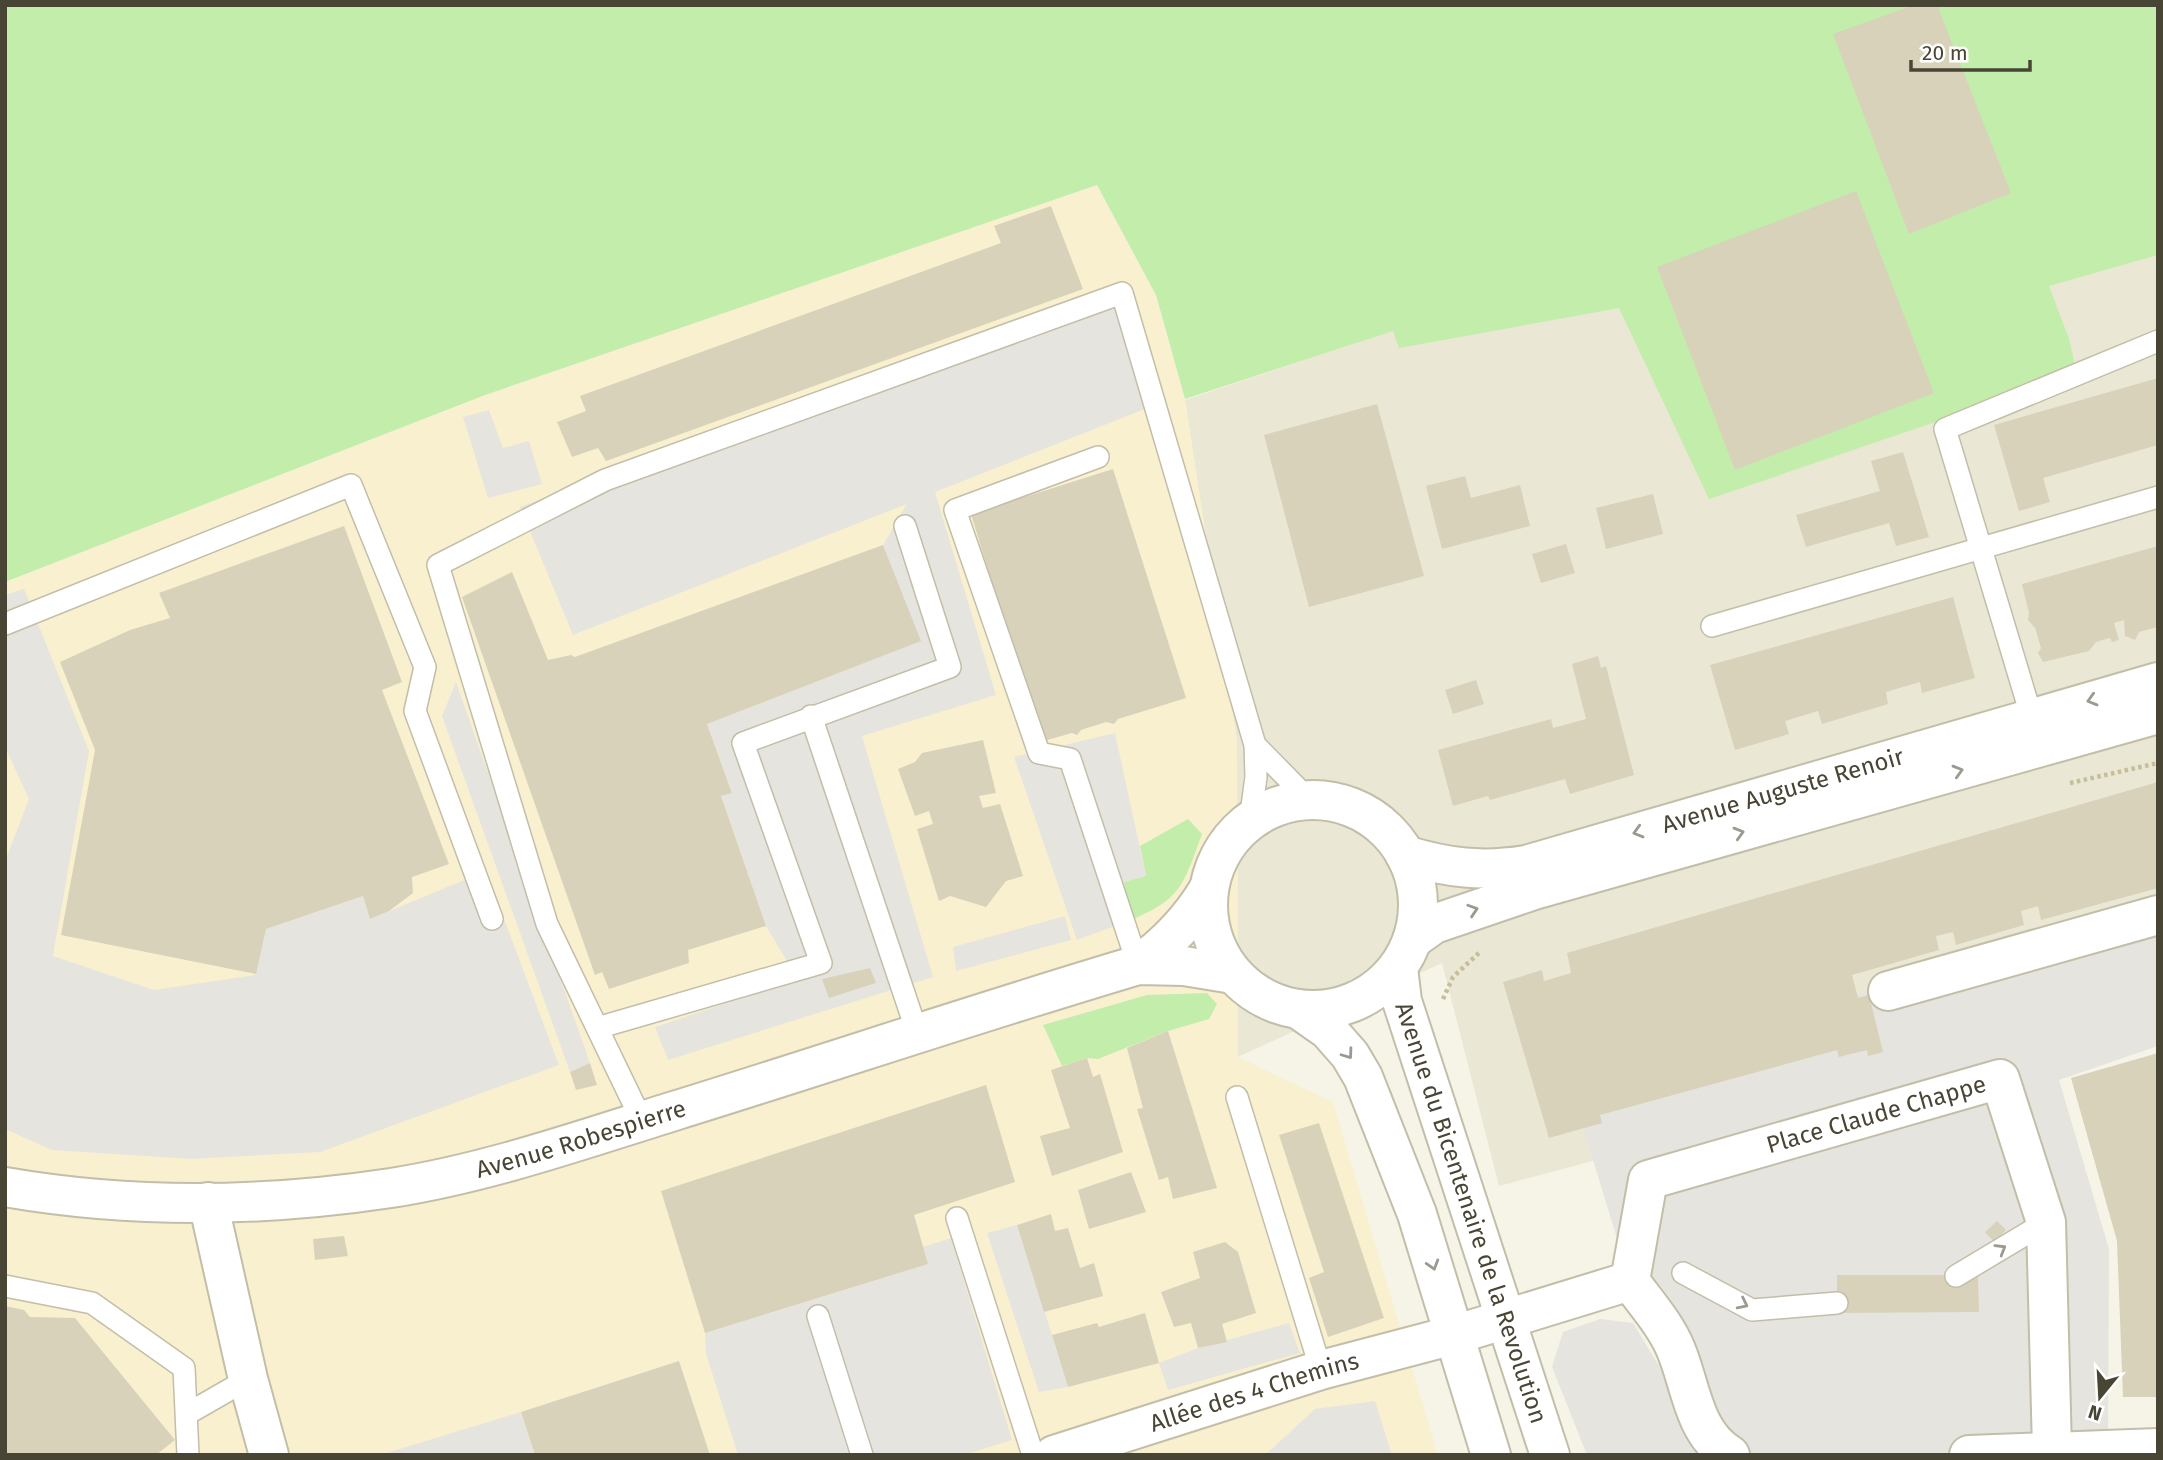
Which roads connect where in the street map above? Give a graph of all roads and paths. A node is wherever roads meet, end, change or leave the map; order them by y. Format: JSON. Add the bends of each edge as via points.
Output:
{"nodes":[{"id":1,"x":2158,"y":341,"type":"edge"},
{"id":2,"x":1098,"y":457,"type":"dead end"},
{"id":3,"x":2158,"y":497,"type":"edge"},
{"id":4,"x":905,"y":526,"type":"dead end"},
{"id":5,"x":1982,"y":548,"type":"junction"},
{"id":6,"x":5,"y":624,"type":"edge"},
{"id":7,"x":1712,"y":626,"type":"dead end"},
{"id":8,"x":2158,"y":682,"type":"edge"},
{"id":9,"x":2158,"y":714,"type":"edge"},
{"id":10,"x":811,"y":716,"type":"junction"},
{"id":11,"x":2036,"y":733,"type":"junction"},
{"id":12,"x":1255,"y":745,"type":"junction"},
{"id":13,"x":2158,"y":763,"type":"edge"},
{"id":14,"x":2066,"y":784,"type":"dead end"},
{"id":15,"x":1309,"y":800,"type":"junction"},
{"id":16,"x":1250,"y":821,"type":"junction"},
{"id":17,"x":1405,"y":855,"type":"junction"},
{"id":18,"x":1208,"y":890,"type":"junction"},
{"id":19,"x":2158,"y":915,"type":"edge"},
{"id":20,"x":492,"y":919,"type":"dead end"},
{"id":21,"x":1485,"y":948,"type":"dead end"},
{"id":22,"x":1405,"y":954,"type":"junction"},
{"id":23,"x":1138,"y":965,"type":"junction"},
{"id":24,"x":1233,"y":975,"type":"junction"},
{"id":25,"x":1888,"y":991,"type":"dead end"},
{"id":26,"x":1298,"y":1009,"type":"junction"},
{"id":27,"x":597,"y":1028,"type":"junction"},
{"id":28,"x":917,"y":1032,"type":"junction"},
{"id":29,"x":1418,"y":1051,"type":"junction"},
{"id":30,"x":1237,"y":1097,"type":"dead end"},
{"id":31,"x":642,"y":1121,"type":"junction"},
{"id":32,"x":5,"y":1187,"type":"edge"},
{"id":33,"x":208,"y":1202,"type":"junction"},
{"id":34,"x":957,"y":1218,"type":"dead end"},
{"id":35,"x":2046,"y":1222,"type":"junction"},
{"id":36,"x":1683,"y":1273,"type":"dead end"},
{"id":37,"x":1956,"y":1276,"type":"dead end"},
{"id":38,"x":1630,"y":1280,"type":"junction"},
{"id":39,"x":5,"y":1286,"type":"edge"},
{"id":40,"x":1837,"y":1303,"type":"dead end"},
{"id":41,"x":818,"y":1316,"type":"dead end"},
{"id":42,"x":1508,"y":1319,"type":"junction"},
{"id":43,"x":1454,"y":1335,"type":"junction"},
{"id":44,"x":1321,"y":1370,"type":"junction"},
{"id":45,"x":248,"y":1380,"type":"junction"},
{"id":46,"x":187,"y":1414,"type":"junction"},
{"id":47,"x":2158,"y":1448,"type":"edge"},
{"id":48,"x":2052,"y":1450,"type":"junction"},
{"id":49,"x":1979,"y":1454,"type":"edge"},
{"id":50,"x":188,"y":1455,"type":"edge"},
{"id":51,"x":269,"y":1455,"type":"edge"},
{"id":52,"x":862,"y":1455,"type":"edge"},
{"id":53,"x":1033,"y":1455,"type":"edge"},
{"id":54,"x":1054,"y":1455,"type":"edge"},
{"id":55,"x":1491,"y":1455,"type":"edge"},
{"id":56,"x":1550,"y":1455,"type":"edge"},
{"id":57,"x":1730,"y":1455,"type":"edge"}],
"edges":[{"from":1,"to":5,"type":"lane","via":[[1945,429]]},
{"from":2,"to":23,"type":"lane","via":[[955,510],[1039,753],[1070,759]]},
{"from":3,"to":5,"type":"lane"},
{"from":4,"to":10,"type":"lane","via":[[950,667]]},
{"from":5,"to":7,"type":"lane"},
{"from":5,"to":11,"type":"lane"},
{"from":6,"to":20,"type":"lane","via":[[351,485],[425,667],[415,711]]},
{"from":8,"to":11,"type":"street","name":"Avenue Auguste Renoir","one_way":true},
{"from":9,"to":11,"type":"street","name":"Avenue Auguste Renoir"},
{"from":10,"to":27,"type":"lane","via":[[743,743],[821,963]]},
{"from":10,"to":28,"type":"lane"},
{"from":11,"to":17,"type":"street","name":"Avenue Auguste Renoir","one_way":true,"via":[[1526,864],[1460,869]]},
{"from":22,"to":11,"type":"street","name":"Avenue Auguste Renoir","one_way":true,"via":[[1434,923]]},
{"from":12,"to":15,"type":"lane"},
{"from":12,"to":16,"type":"lane"},
{"from":12,"to":27,"type":"lane","via":[[1122,293],[605,481],[438,565],[547,924]]},
{"from":13,"to":14,"type":"path"},
{"from":15,"to":16,"type":"street","via":[[1288,803]]},
{"from":15,"to":17,"type":"street","via":[[1338,803],[1365,814],[1388,832]]},
{"from":16,"to":18,"type":"street","via":[[1222,851]]},
{"from":17,"to":22,"type":"street","via":[[1418,897]]},
{"from":18,"to":23,"type":"street","name":"Avenue Robespierre","via":[[1171,939]]},
{"from":18,"to":24,"type":"street","via":[[1211,935]]},
{"from":19,"to":25,"type":"street"},
{"from":21,"to":29,"type":"path","via":[[1453,977]]},
{"from":22,"to":26,"type":"street","via":[[1378,988],[1353,1002],[1326,1010]]},
{"from":22,"to":29,"type":"street","name":"Avenue du Bicentenaire de la Revolution","via":[[1402,1001]]},
{"from":23,"to":24,"type":"street","name":"Avenue Robespierre","via":[[1184,966]]},
{"from":23,"to":28,"type":"street","name":"Avenue Robespierre"},
{"from":24,"to":26,"type":"street","via":[[1273,1003]]},
{"from":26,"to":43,"type":"street","one_way":true,"via":[[1328,1030],[1363,1077],[1417,1214]]},
{"from":27,"to":31,"type":"lane"},
{"from":28,"to":31,"type":"street","name":"Avenue Robespierre"},
{"from":29,"to":42,"type":"street","name":"Avenue du Bicentenaire de la Revolution"},
{"from":30,"to":44,"type":"lane"},
{"from":31,"to":33,"type":"street","name":"Avenue Robespierre","via":[[468,1172],[392,1188]]},
{"from":32,"to":33,"type":"street","name":"Avenue Robespierre","via":[[124,1202]]},
{"from":33,"to":45,"type":"street"},
{"from":34,"to":53,"type":"lane"},
{"from":37,"to":35,"type":"lane","one_way":true},
{"from":35,"to":38,"type":"street","name":"Place Claude Chappe","via":[[2000,1079],[1647,1180]]},
{"from":35,"to":48,"type":"street","name":"Place Claude Chappe"},
{"from":36,"to":40,"type":"lane","one_way":true,"via":[[1752,1310]]},
{"from":38,"to":42,"type":"street"},
{"from":38,"to":57,"type":"street","via":[[1675,1347],[1699,1420],[1719,1448]]},
{"from":39,"to":46,"type":"lane","via":[[92,1303],[103,1310],[184,1368]]},
{"from":41,"to":52,"type":"lane"},
{"from":42,"to":43,"type":"street","name":"Allée des 4 Chemins"},
{"from":42,"to":56,"type":"street","name":"Avenue du Bicentenaire de la Revolution"},
{"from":43,"to":44,"type":"street","name":"Allée des 4 Chemins"},
{"from":43,"to":55,"type":"street"},
{"from":44,"to":54,"type":"street","name":"Allée des 4 Chemins"},
{"from":45,"to":46,"type":"lane"},
{"from":45,"to":51,"type":"street"},
{"from":46,"to":50,"type":"lane"},
{"from":47,"to":48,"type":"street"},
{"from":48,"to":49,"type":"street"}]}
